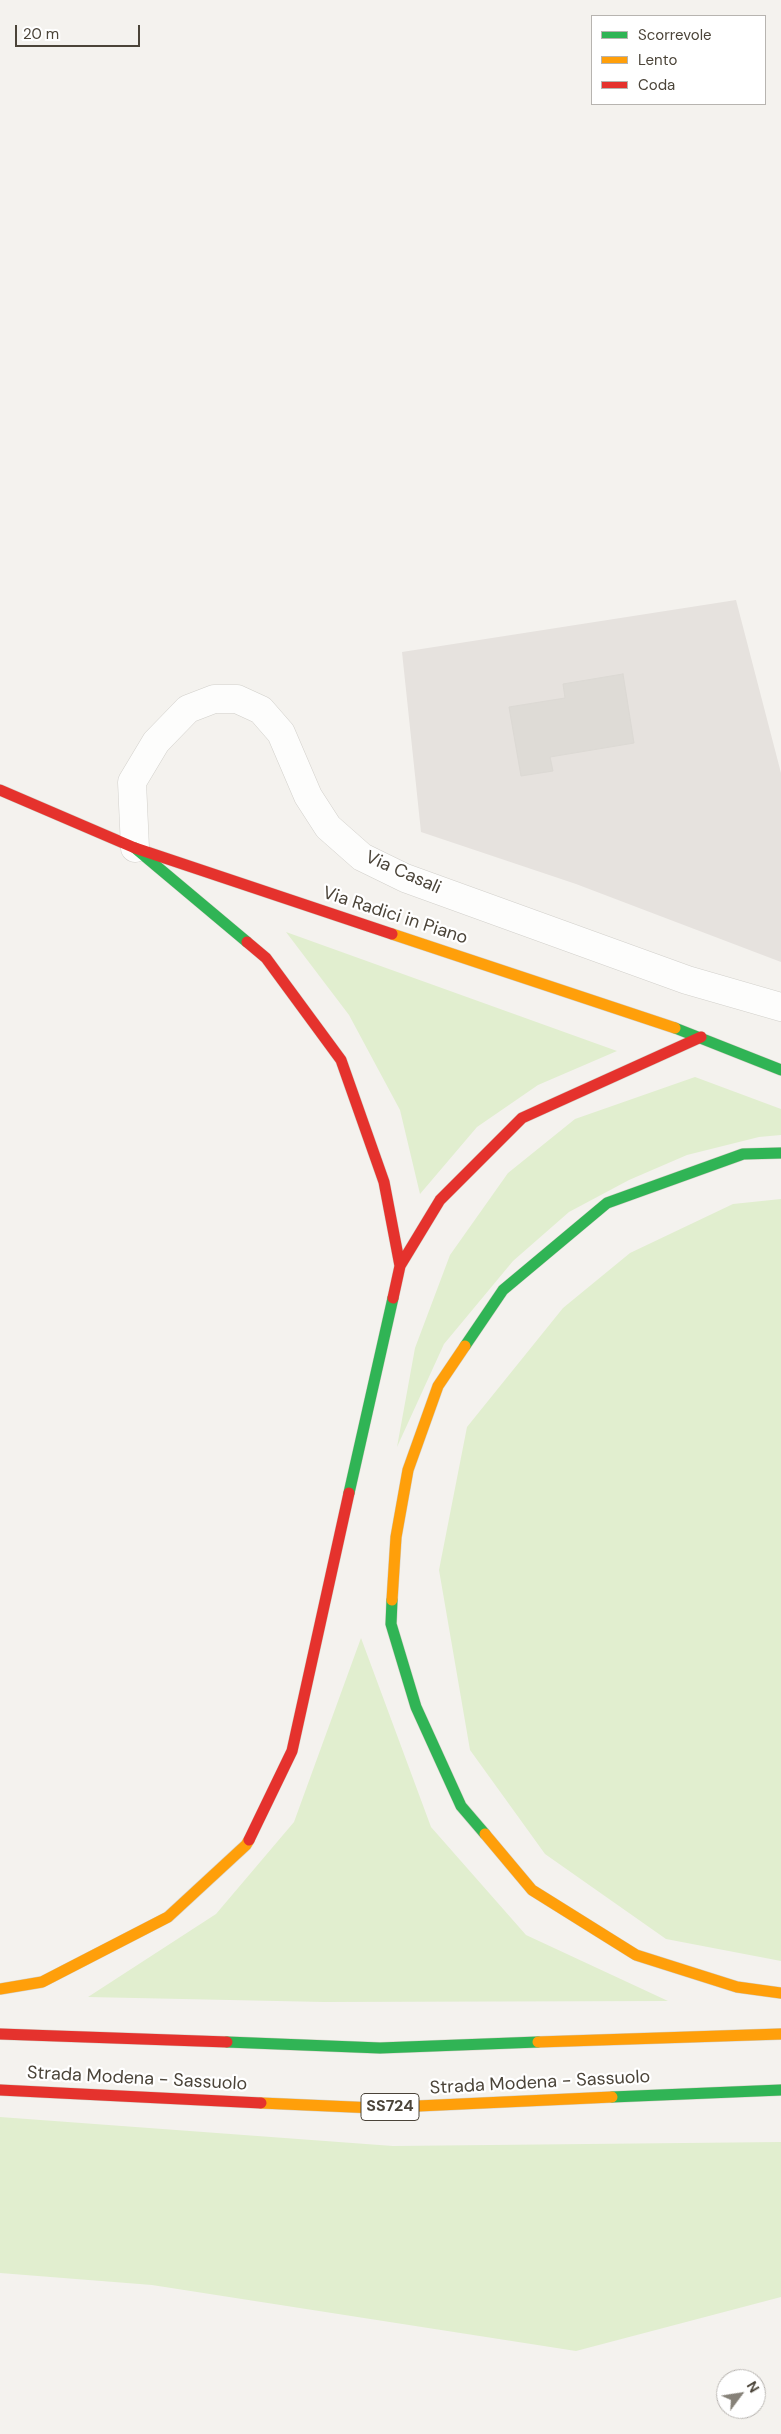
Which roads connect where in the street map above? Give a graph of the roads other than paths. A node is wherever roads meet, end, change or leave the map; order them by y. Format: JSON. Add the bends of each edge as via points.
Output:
{"nodes":[{"id":1,"x":0,"y":790,"type":"edge"},
{"id":2,"x":135,"y":848,"type":"junction"},
{"id":3,"x":781,"y":1007,"type":"edge"},
{"id":4,"x":701,"y":1037,"type":"junction"},
{"id":5,"x":781,"y":1070,"type":"edge"},
{"id":6,"x":781,"y":1152,"type":"edge"},
{"id":7,"x":400,"y":1266,"type":"junction"},
{"id":8,"x":0,"y":1989,"type":"edge"},
{"id":9,"x":781,"y":1993,"type":"edge"},
{"id":10,"x":0,"y":2034,"type":"edge"},
{"id":11,"x":781,"y":2034,"type":"edge"},
{"id":12,"x":0,"y":2090,"type":"edge"},
{"id":13,"x":781,"y":2090,"type":"edge"}],
"edges":[{"from":1,"to":2,"type":"main road","name":"Via Radici in Piano"},
{"from":2,"to":3,"type":"street","name":"Via Casali","via":[[132,782],[156,742],[188,709],[214,699],[237,699],[261,710],[281,733],[313,804],[328,827],[362,857],[404,878],[678,976]]},
{"from":2,"to":4,"type":"main road","name":"Via Radici in Piano"},
{"from":2,"to":7,"type":"main road","via":[[266,958],[340,1060],[384,1182]]},
{"from":4,"to":5,"type":"main road","name":"Via Radici in Piano"},
{"from":4,"to":7,"type":"main road","via":[[522,1118],[440,1200]]},
{"from":6,"to":9,"type":"main road","via":[[743,1154],[607,1203],[503,1290],[438,1386],[408,1470],[396,1537],[390,1624],[416,1707],[461,1806],[532,1890],[636,1955],[737,1987]]},
{"from":7,"to":8,"type":"main road","via":[[292,1751],[246,1845],[168,1917],[42,1982]]},
{"from":10,"to":11,"type":"main road","via":[[380,2048]]},
{"from":12,"to":13,"type":"main road","name":"Strada Modena - Sassuolo","number":"SS724","via":[[376,2108]]}]}
